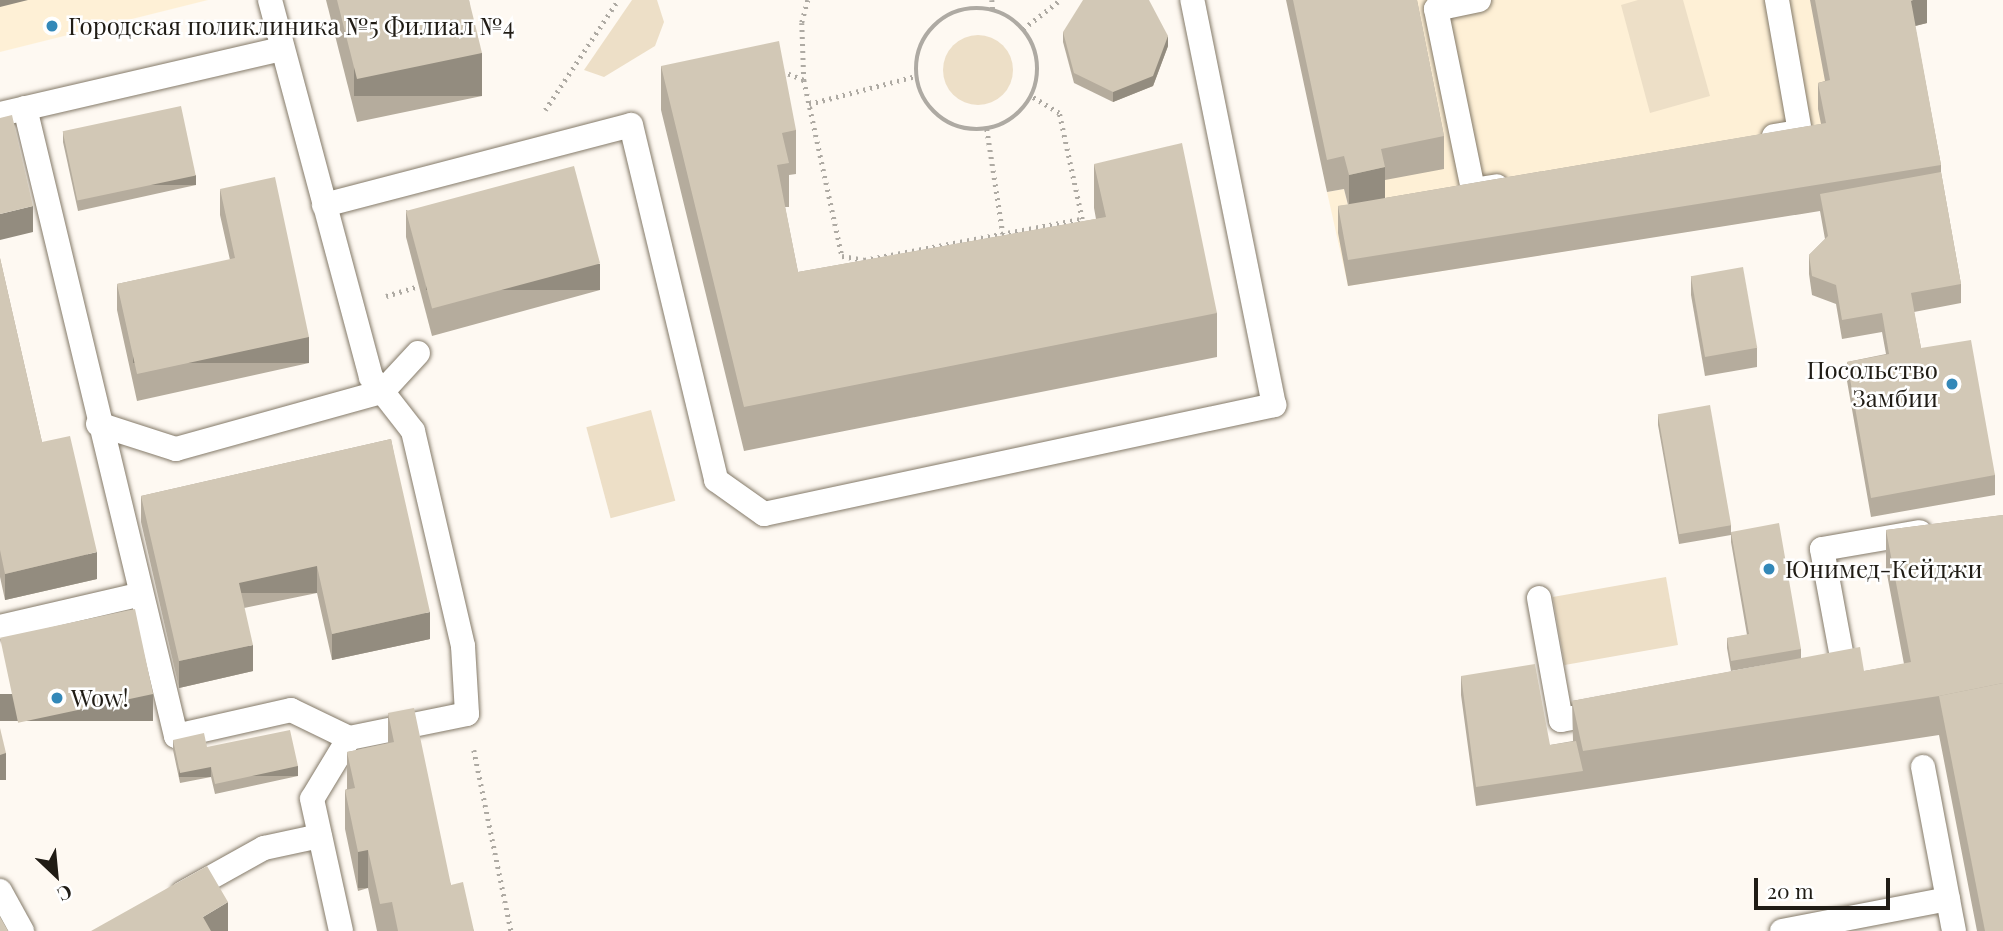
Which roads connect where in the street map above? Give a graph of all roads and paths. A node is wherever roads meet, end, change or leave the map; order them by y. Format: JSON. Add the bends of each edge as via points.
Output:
{"nodes":[{"id":1,"x":270,"y":0,"type":"edge"},
{"id":2,"x":618,"y":0,"type":"edge"},
{"id":3,"x":808,"y":0,"type":"edge"},
{"id":4,"x":992,"y":0,"type":"edge"},
{"id":5,"x":1060,"y":0,"type":"edge"},
{"id":6,"x":1192,"y":0,"type":"edge"},
{"id":7,"x":1479,"y":0,"type":"edge"},
{"id":8,"x":1777,"y":0,"type":"edge"},
{"id":9,"x":993,"y":11,"type":"junction"},
{"id":10,"x":1023,"y":29,"type":"junction"},
{"id":11,"x":282,"y":50,"type":"junction"},
{"id":12,"x":772,"y":66,"type":"edge"},
{"id":13,"x":916,"y":76,"type":"junction"},
{"id":14,"x":804,"y":80,"type":"junction"},
{"id":15,"x":1031,"y":96,"type":"junction"},
{"id":16,"x":809,"y":104,"type":"junction"},
{"id":17,"x":25,"y":108,"type":"junction"},
{"id":18,"x":0,"y":114,"type":"edge"},
{"id":19,"x":986,"y":129,"type":"junction"},
{"id":20,"x":1746,"y":141,"type":"edge"},
{"id":21,"x":515,"y":154,"type":"junction"},
{"id":22,"x":1527,"y":180,"type":"edge"},
{"id":23,"x":324,"y":205,"type":"junction"},
{"id":24,"x":1003,"y":234,"type":"junction"},
{"id":25,"x":419,"y":286,"type":"edge"},
{"id":26,"x":375,"y":300,"type":"dead end"},
{"id":27,"x":418,"y":353,"type":"dead end"},
{"id":28,"x":382,"y":392,"type":"junction"},
{"id":29,"x":98,"y":424,"type":"junction"},
{"id":30,"x":1951,"y":526,"type":"edge"},
{"id":31,"x":138,"y":595,"type":"junction"},
{"id":32,"x":1539,"y":598,"type":"dead end"},
{"id":33,"x":0,"y":626,"type":"edge"},
{"id":34,"x":1803,"y":676,"type":"edge"},
{"id":35,"x":1629,"y":708,"type":"edge"},
{"id":36,"x":467,"y":714,"type":"junction"},
{"id":37,"x":349,"y":738,"type":"junction"},
{"id":38,"x":1923,"y":767,"type":"dead end"},
{"id":39,"x":320,"y":836,"type":"junction"},
{"id":40,"x":0,"y":891,"type":"edge"},
{"id":41,"x":1948,"y":899,"type":"junction"},
{"id":42,"x":161,"y":905,"type":"edge"},
{"id":43,"x":22,"y":931,"type":"edge"},
{"id":44,"x":341,"y":931,"type":"edge"},
{"id":45,"x":510,"y":931,"type":"edge"},
{"id":46,"x":1782,"y":931,"type":"edge"},
{"id":47,"x":1954,"y":931,"type":"edge"}],
"edges":[{"from":1,"to":11,"type":"lane"},
{"from":2,"to":21,"type":"path"},
{"from":3,"to":14,"type":"path","via":[[802,23]]},
{"from":4,"to":9,"type":"path"},
{"from":5,"to":10,"type":"path"},
{"from":6,"to":21,"type":"lane","via":[[1274,405],[764,514],[716,480],[631,125]]},
{"from":7,"to":22,"type":"lane","via":[[1436,9],[1473,190]]},
{"from":8,"to":20,"type":"lane","via":[[1800,132]]},
{"from":9,"to":10,"type":"path"},
{"from":9,"to":13,"type":"path","via":[[956,12],[933,26],[916,58]]},
{"from":10,"to":15,"type":"path","via":[[1037,61]]},
{"from":11,"to":17,"type":"lane"},
{"from":11,"to":23,"type":"lane"},
{"from":12,"to":14,"type":"path"},
{"from":13,"to":16,"type":"path"},
{"from":13,"to":19,"type":"path","via":[[932,111],[948,124]]},
{"from":14,"to":16,"type":"path"},
{"from":15,"to":19,"type":"path","via":[[1005,124]]},
{"from":15,"to":24,"type":"path","via":[[1059,113],[1082,219]]},
{"from":16,"to":24,"type":"path","via":[[842,256],[864,260]]},
{"from":17,"to":18,"type":"lane"},
{"from":17,"to":29,"type":"lane"},
{"from":19,"to":24,"type":"path"},
{"from":21,"to":23,"type":"lane"},
{"from":23,"to":28,"type":"lane","via":[[370,377]]},
{"from":25,"to":26,"type":"path"},
{"from":27,"to":28,"type":"lane"},
{"from":28,"to":29,"type":"lane","via":[[176,449]]},
{"from":28,"to":36,"type":"lane","via":[[413,431],[463,646]]},
{"from":29,"to":31,"type":"lane"},
{"from":30,"to":34,"type":"lane","via":[[1822,550],[1844,668]]},
{"from":31,"to":33,"type":"lane"},
{"from":31,"to":37,"type":"lane","via":[[176,736],[291,710]]},
{"from":32,"to":35,"type":"lane","via":[[1561,720]]},
{"from":36,"to":37,"type":"lane"},
{"from":36,"to":45,"type":"path"},
{"from":37,"to":39,"type":"lane","via":[[312,799]]},
{"from":38,"to":41,"type":"lane"},
{"from":39,"to":42,"type":"lane","via":[[264,848]]},
{"from":39,"to":44,"type":"lane"},
{"from":40,"to":43,"type":"lane"},
{"from":41,"to":46,"type":"lane"},
{"from":41,"to":47,"type":"lane"}]}
